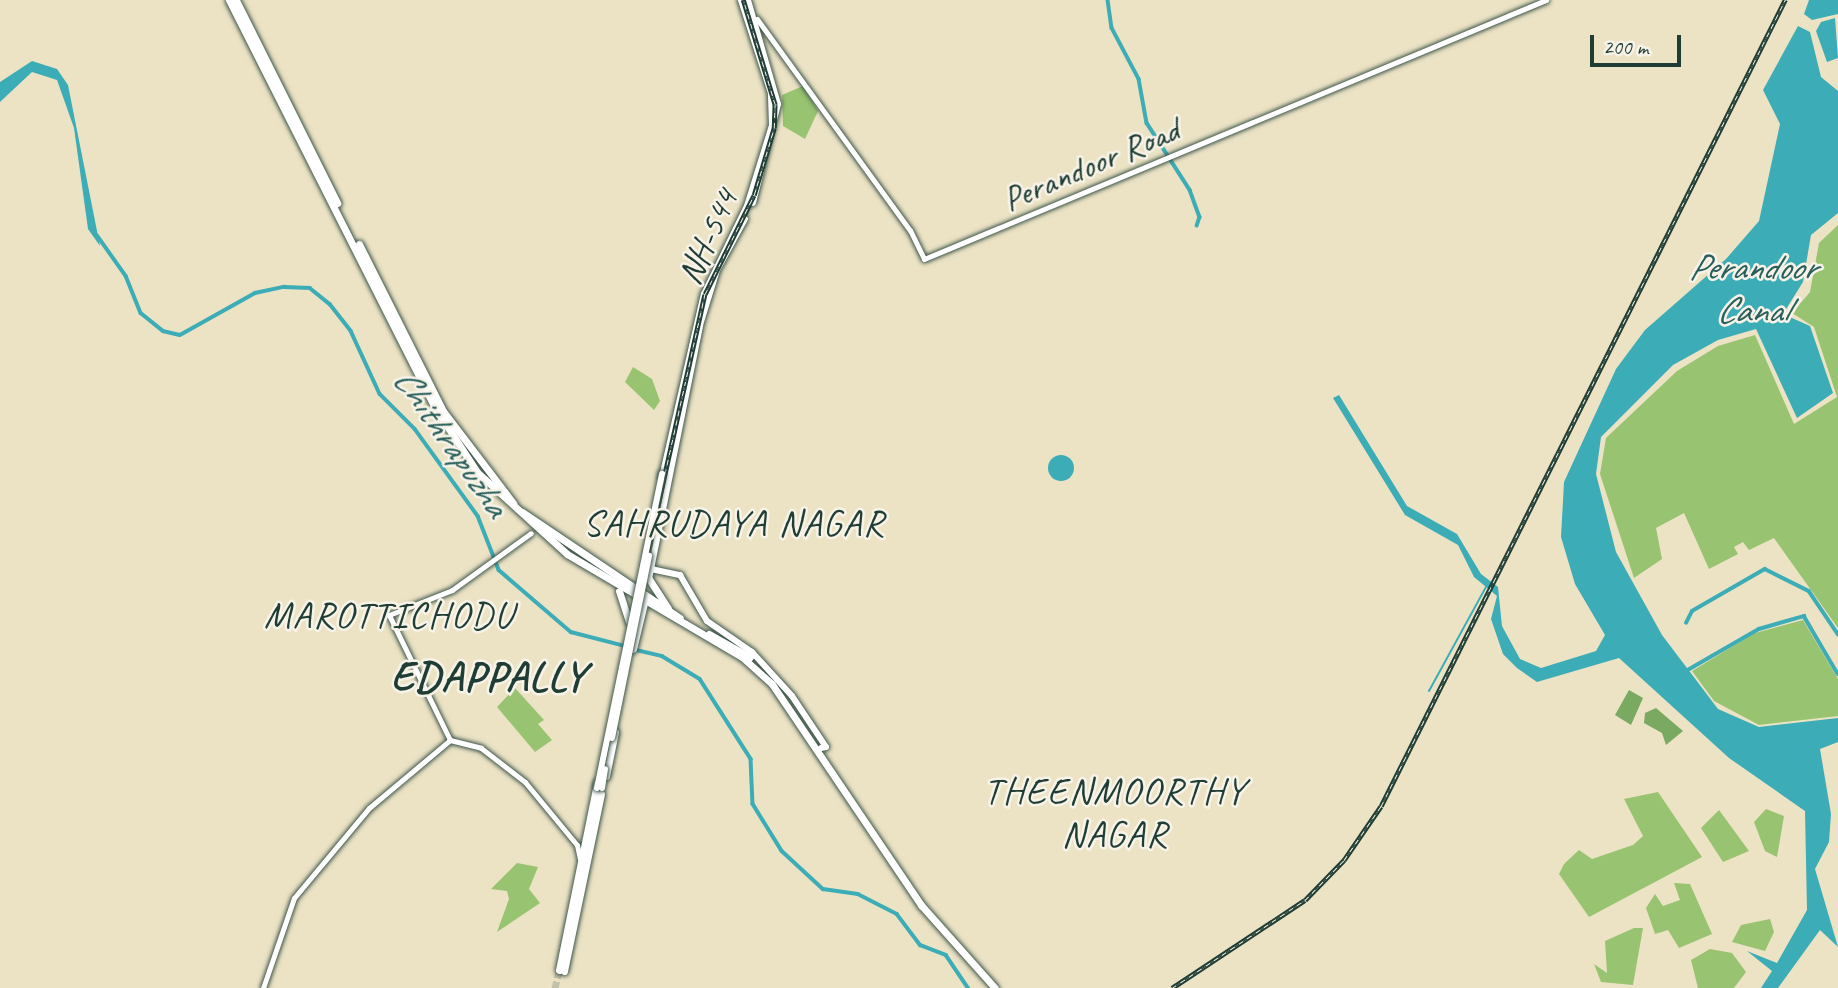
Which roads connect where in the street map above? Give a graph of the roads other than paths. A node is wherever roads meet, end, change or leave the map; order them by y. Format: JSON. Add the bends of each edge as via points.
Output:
{"nodes":[{"id":1,"x":229,"y":0,"type":"edge"},
{"id":2,"x":236,"y":0,"type":"edge"},
{"id":3,"x":741,"y":0,"type":"edge"},
{"id":4,"x":748,"y":0,"type":"edge"},
{"id":5,"x":1546,"y":0,"type":"edge"},
{"id":6,"x":757,"y":19,"type":"junction"},
{"id":7,"x":264,"y":61,"type":"junction"},
{"id":8,"x":738,"y":227,"type":"junction"},
{"id":9,"x":425,"y":381,"type":"junction"},
{"id":10,"x":682,"y":393,"type":"junction"},
{"id":11,"x":665,"y":475,"type":"junction"},
{"id":12,"x":531,"y":533,"type":"dead end"},
{"id":13,"x":651,"y":569,"type":"junction"},
{"id":14,"x":649,"y":579,"type":"joint"},
{"id":15,"x":614,"y":584,"type":"junction"},
{"id":16,"x":635,"y":590,"type":"junction"},
{"id":17,"x":645,"y":599,"type":"junction"},
{"id":18,"x":669,"y":614,"type":"junction"},
{"id":19,"x":640,"y":616,"type":"junction"},
{"id":20,"x":629,"y":622,"type":"junction"},
{"id":21,"x":769,"y":675,"type":"junction"},
{"id":22,"x":450,"y":740,"type":"junction"},
{"id":23,"x":823,"y":748,"type":"junction"},
{"id":24,"x":600,"y":788,"type":"junction"},
{"id":25,"x":586,"y":835,"type":"junction"},
{"id":26,"x":572,"y":839,"type":"junction"},
{"id":27,"x":580,"y":868,"type":"junction"},
{"id":28,"x":262,"y":988,"type":"edge"},
{"id":29,"x":996,"y":988,"type":"edge"}],
"edges":[{"from":1,"to":7,"type":"highway"},
{"from":2,"to":7,"type":"highway"},
{"from":3,"to":8,"type":"main road","name":"NH-544","via":[[753,27],[774,112],[758,181]]},
{"from":4,"to":6,"type":"main road","name":"NH-544"},
{"from":5,"to":6,"type":"main road","name":"Perandoor Road","via":[[1419,48],[1166,161],[924,259],[904,221]]},
{"from":6,"to":8,"type":"main road","name":"NH-544","via":[[777,125]]},
{"from":7,"to":9,"type":"highway","via":[[312,144]]},
{"from":7,"to":9,"type":"highway","via":[[395,334]]},
{"from":8,"to":10,"type":"main road","name":"NH-544","via":[[709,290]]},
{"from":8,"to":10,"type":"main road","name":"NH-544","via":[[718,259]]},
{"from":9,"to":15,"type":"highway","via":[[461,450],[495,491],[534,529]]},
{"from":9,"to":16,"type":"highway","via":[[492,475],[540,527]]},
{"from":10,"to":11,"type":"main road","name":"NH-544"},
{"from":11,"to":13,"type":"main road"},
{"from":11,"to":16,"type":"main road"},
{"from":11,"to":24,"type":"main road","bridge":true},
{"from":12,"to":22,"type":"main road","via":[[482,572],[388,615]]},
{"from":13,"to":14,"type":"main road"},
{"from":13,"to":21,"type":"main road","via":[[680,575],[707,621],[752,652]]},
{"from":14,"to":18,"type":"highway"},
{"from":15,"to":16,"type":"highway"},
{"from":15,"to":20,"type":"highway","via":[[627,602]]},
{"from":16,"to":17,"type":"highway"},
{"from":16,"to":20,"type":"highway"},
{"from":17,"to":18,"type":"highway"},
{"from":17,"to":19,"type":"highway"},
{"from":18,"to":19,"type":"highway","via":[[649,611]]},
{"from":18,"to":21,"type":"highway","via":[[736,646]]},
{"from":18,"to":23,"type":"highway","via":[[772,684]]},
{"from":19,"to":24,"type":"highway","bridge":true},
{"from":20,"to":24,"type":"highway","bridge":true},
{"from":21,"to":23,"type":"highway"},
{"from":22,"to":26,"type":"main road","via":[[476,746],[526,782]]},
{"from":22,"to":28,"type":"main road","via":[[358,820],[294,898]]},
{"from":23,"to":29,"type":"highway","via":[[895,867],[939,929]]},
{"from":24,"to":25,"type":"highway"},
{"from":24,"to":27,"type":"highway","via":[[561,970]]},
{"from":25,"to":26,"type":"main road"},
{"from":25,"to":27,"type":"highway"},
{"from":26,"to":27,"type":"main road"}]}
